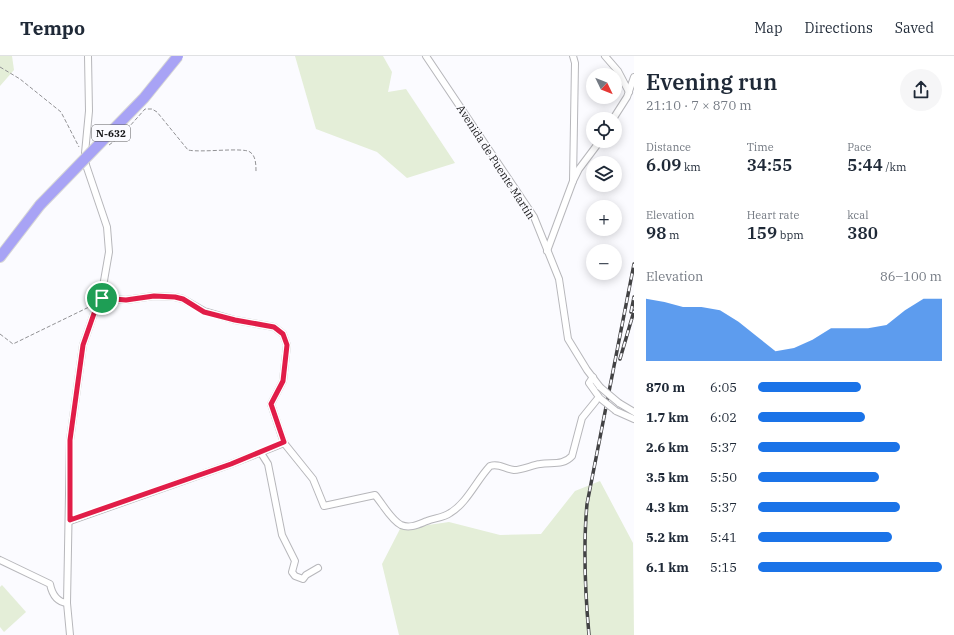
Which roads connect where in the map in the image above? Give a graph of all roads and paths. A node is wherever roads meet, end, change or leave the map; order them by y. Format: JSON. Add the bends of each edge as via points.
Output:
{"nodes":[{"id":1,"x":88,"y":56,"type":"edge"},
{"id":2,"x":178,"y":56,"type":"edge"},
{"id":3,"x":426,"y":56,"type":"edge"},
{"id":4,"x":573,"y":56,"type":"edge"},
{"id":5,"x":605,"y":56,"type":"edge"},
{"id":6,"x":0,"y":67,"type":"edge"},
{"id":7,"x":634,"y":77,"type":"edge"},
{"id":8,"x":629,"y":92,"type":"junction"},
{"id":9,"x":617,"y":112,"type":"edge"},
{"id":10,"x":106,"y":148,"type":"dead end"},
{"id":11,"x":595,"y":148,"type":"edge"},
{"id":12,"x":85,"y":153,"type":"junction"},
{"id":13,"x":256,"y":172,"type":"dead end"},
{"id":14,"x":573,"y":181,"type":"junction"},
{"id":15,"x":547,"y":251,"type":"junction"},
{"id":16,"x":0,"y":257,"type":"edge"},
{"id":17,"x":100,"y":300,"type":"junction"},
{"id":18,"x":0,"y":334,"type":"edge"},
{"id":19,"x":593,"y":378,"type":"junction"},
{"id":20,"x":600,"y":398,"type":"junction"},
{"id":21,"x":634,"y":412,"type":"edge"},
{"id":22,"x":634,"y":419,"type":"edge"},
{"id":23,"x":284,"y":442,"type":"junction"},
{"id":24,"x":261,"y":453,"type":"junction"},
{"id":25,"x":70,"y":520,"type":"junction"},
{"id":26,"x":0,"y":560,"type":"edge"},
{"id":27,"x":318,"y":568,"type":"dead end"},
{"id":28,"x":67,"y":603,"type":"junction"},
{"id":29,"x":70,"y":635,"type":"edge"}],
"edges":[{"from":1,"to":12,"type":"street","via":[[89,111]]},
{"from":2,"to":16,"type":"highway","number":"N-632","bridge":true,"via":[[144,98],[40,205]]},
{"from":3,"to":15,"type":"street","name":"Avenida de Puente Martín","via":[[534,217]]},
{"from":4,"to":14,"type":"street"},
{"from":5,"to":8,"type":"street","via":[[618,71]]},
{"from":6,"to":12,"type":"path","via":[[20,79],[61,112],[81,151]]},
{"from":7,"to":8,"type":"street"},
{"from":8,"to":9,"type":"street"},
{"from":10,"to":13,"type":"path","via":[[121,136],[145,109],[152,108],[188,150],[249,151],[253,155]]},
{"from":11,"to":14,"type":"street"},
{"from":12,"to":17,"type":"street","via":[[86,165],[107,227],[109,252]]},
{"from":14,"to":15,"type":"street"},
{"from":15,"to":19,"type":"street","name":"Avenida de Puente Martín","via":[[558,279],[568,339]]},
{"from":17,"to":18,"type":"path","via":[[13,344]]},
{"from":17,"to":23,"type":"street","via":[[175,297],[204,312],[274,327],[283,334],[287,345],[283,381],[271,404]]},
{"from":17,"to":25,"type":"street","via":[[83,345],[72,432]]},
{"from":19,"to":20,"type":"street","via":[[589,383]]},
{"from":19,"to":21,"type":"street","name":"Avenida de Puente Martín","bridge":true,"via":[[619,403]]},
{"from":20,"to":22,"type":"street","bridge":true,"via":[[616,411]]},
{"from":20,"to":23,"type":"street","via":[[582,418],[569,459],[558,464],[540,464],[515,470],[490,466],[457,509],[418,526],[401,525],[375,495],[324,506],[313,479]]},
{"from":23,"to":24,"type":"street"},
{"from":24,"to":25,"type":"street"},
{"from":24,"to":27,"type":"street","via":[[268,464],[282,535],[294,561],[292,572],[303,579]]},
{"from":25,"to":28,"type":"street"},
{"from":26,"to":28,"type":"street","via":[[50,584],[52,593]]},
{"from":28,"to":29,"type":"street"}]}
